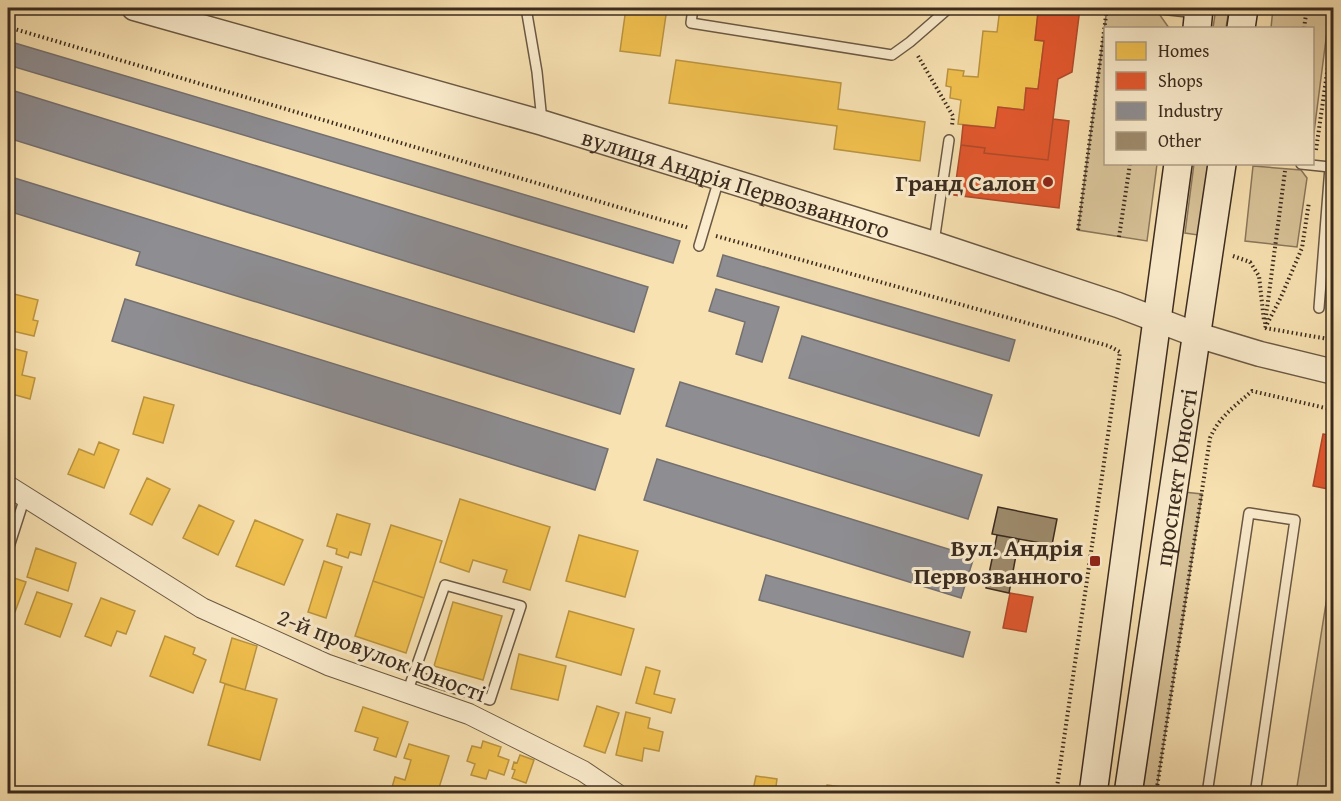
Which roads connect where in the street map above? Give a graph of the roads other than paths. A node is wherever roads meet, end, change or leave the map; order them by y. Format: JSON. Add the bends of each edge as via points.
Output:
{"nodes":[{"id":1,"x":134,"y":8,"type":"edge"},
{"id":2,"x":526,"y":8,"type":"edge"},
{"id":3,"x":693,"y":8,"type":"edge"},
{"id":4,"x":949,"y":8,"type":"edge"},
{"id":5,"x":1151,"y":8,"type":"edge"},
{"id":6,"x":1244,"y":8,"type":"edge"},
{"id":7,"x":1198,"y":16,"type":"edge"},
{"id":8,"x":1241,"y":27,"type":"edge"},
{"id":9,"x":543,"y":123,"type":"junction"},
{"id":10,"x":950,"y":140,"type":"road end"},
{"id":11,"x":1178,"y":165,"type":"edge"},
{"id":12,"x":1222,"y":165,"type":"edge"},
{"id":13,"x":1311,"y":165,"type":"edge"},
{"id":14,"x":720,"y":177,"type":"junction"},
{"id":15,"x":934,"y":244,"type":"junction"},
{"id":16,"x":699,"y":246,"type":"dead end"},
{"id":17,"x":1319,"y":308,"type":"dead end"},
{"id":18,"x":1158,"y":321,"type":"junction"},
{"id":19,"x":1197,"y":335,"type":"junction"},
{"id":20,"x":1334,"y":372,"type":"edge"},
{"id":21,"x":8,"y":486,"type":"edge"},
{"id":22,"x":25,"y":497,"type":"junction"},
{"id":23,"x":8,"y":550,"type":"edge"},
{"id":24,"x":410,"y":684,"type":"junction"},
{"id":25,"x":617,"y":794,"type":"edge"},
{"id":26,"x":1093,"y":794,"type":"edge"},
{"id":27,"x":1128,"y":794,"type":"edge"},
{"id":28,"x":1207,"y":794,"type":"edge"},
{"id":29,"x":1255,"y":794,"type":"edge"}],
"edges":[{"from":1,"to":9,"type":"street","name":"вулиця Андрія Первозванного"},
{"from":2,"to":9,"type":"lane"},
{"from":3,"to":4,"type":"lane","via":[[692,23],[892,55]]},
{"from":5,"to":7,"type":"lane"},
{"from":6,"to":8,"type":"main road"},
{"from":9,"to":14,"type":"street","name":"вулиця Андрія Первозванного"},
{"from":10,"to":15,"type":"lane"},
{"from":11,"to":18,"type":"main road","name":"проспект Юності"},
{"from":12,"to":19,"type":"main road","name":"проспект Юності"},
{"from":13,"to":17,"type":"lane","via":[[1330,167]]},
{"from":14,"to":15,"type":"street","name":"вулиця Андрія Первозванного"},
{"from":14,"to":16,"type":"lane"},
{"from":15,"to":18,"type":"street","name":"вулиця Андрія Первозванного"},
{"from":18,"to":19,"type":"street","name":"вулиця Андрія Первозванного"},
{"from":18,"to":26,"type":"main road","name":"проспект Юності"},
{"from":19,"to":20,"type":"street","name":"вулиця Андрія Первозванного"},
{"from":19,"to":27,"type":"main road","name":"проспект Юності"},
{"from":21,"to":22,"type":"street","name":"2-й провулок Юності"},
{"from":22,"to":23,"type":"lane"},
{"from":22,"to":24,"type":"street","name":"2-й провулок Юності","via":[[202,608],[328,665]]},
{"from":24,"to":24,"type":"lane","via":[[446,585],[521,606],[490,700]]},
{"from":24,"to":25,"type":"street","name":"2-й провулок Юності","via":[[584,771]]},
{"from":28,"to":29,"type":"lane","via":[[1249,513],[1295,519]]}]}
